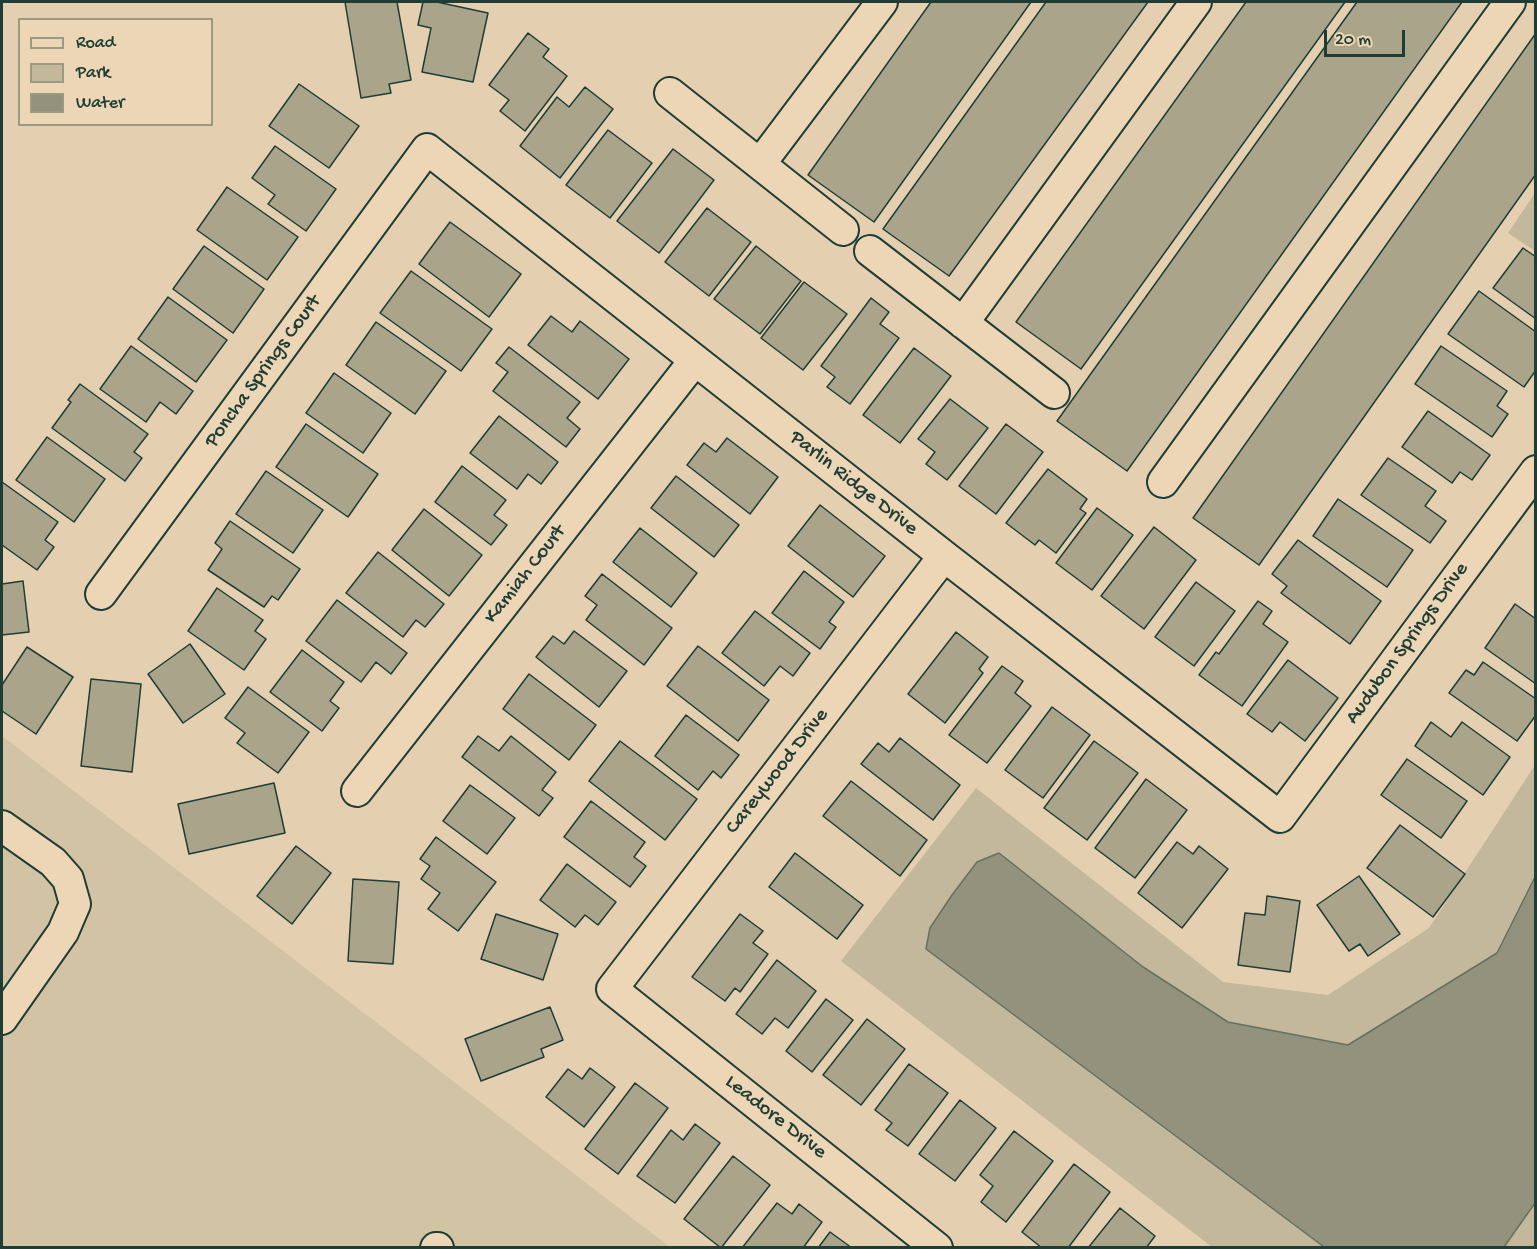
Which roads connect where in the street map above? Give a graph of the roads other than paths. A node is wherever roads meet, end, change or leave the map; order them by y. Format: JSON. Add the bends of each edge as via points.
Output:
{"nodes":[{"id":1,"x":882,"y":2,"type":"edge"},
{"id":2,"x":1196,"y":2,"type":"edge"},
{"id":3,"x":1510,"y":2,"type":"edge"},
{"id":4,"x":670,"y":93,"type":"dead end"},
{"id":5,"x":427,"y":149,"type":"joint"},
{"id":6,"x":760,"y":164,"type":"junction"},
{"id":7,"x":843,"y":230,"type":"dead end"},
{"id":8,"x":870,"y":251,"type":"dead end"},
{"id":9,"x":963,"y":323,"type":"junction"},
{"id":10,"x":695,"y":360,"type":"junction"},
{"id":11,"x":1054,"y":393,"type":"dead end"},
{"id":12,"x":1536,"y":471,"type":"edge"},
{"id":13,"x":1163,"y":482,"type":"dead end"},
{"id":14,"x":944,"y":556,"type":"junction"},
{"id":15,"x":101,"y":594,"type":"dead end"},
{"id":16,"x":357,"y":791,"type":"dead end"},
{"id":17,"x":1280,"y":817,"type":"joint"},
{"id":18,"x":2,"y":826,"type":"edge"},
{"id":19,"x":612,"y":989,"type":"joint"},
{"id":20,"x":2,"y":1019,"type":"edge"},
{"id":21,"x":937,"y":1248,"type":"edge"}],
"edges":[{"from":1,"to":6,"type":"street"},
{"from":2,"to":9,"type":"street"},
{"from":3,"to":13,"type":"street"},
{"from":4,"to":6,"type":"street"},
{"from":5,"to":10,"type":"street","name":"Parlin Ridge Drive"},
{"from":5,"to":15,"type":"street","name":"Poncha Springs Court"},
{"from":6,"to":7,"type":"street"},
{"from":8,"to":9,"type":"street"},
{"from":9,"to":11,"type":"street"},
{"from":10,"to":14,"type":"street","name":"Parlin Ridge Drive"},
{"from":10,"to":16,"type":"street","name":"Kamiah Court"},
{"from":12,"to":17,"type":"street","name":"Audubon Springs Drive"},
{"from":14,"to":17,"type":"street","name":"Parlin Ridge Drive"},
{"from":14,"to":19,"type":"street","name":"Careywood Drive"},
{"from":18,"to":20,"type":"street","via":[[52,862],[68,879],[75,904],[63,932]]},
{"from":19,"to":21,"type":"street","name":"Leadore Drive"}]}
